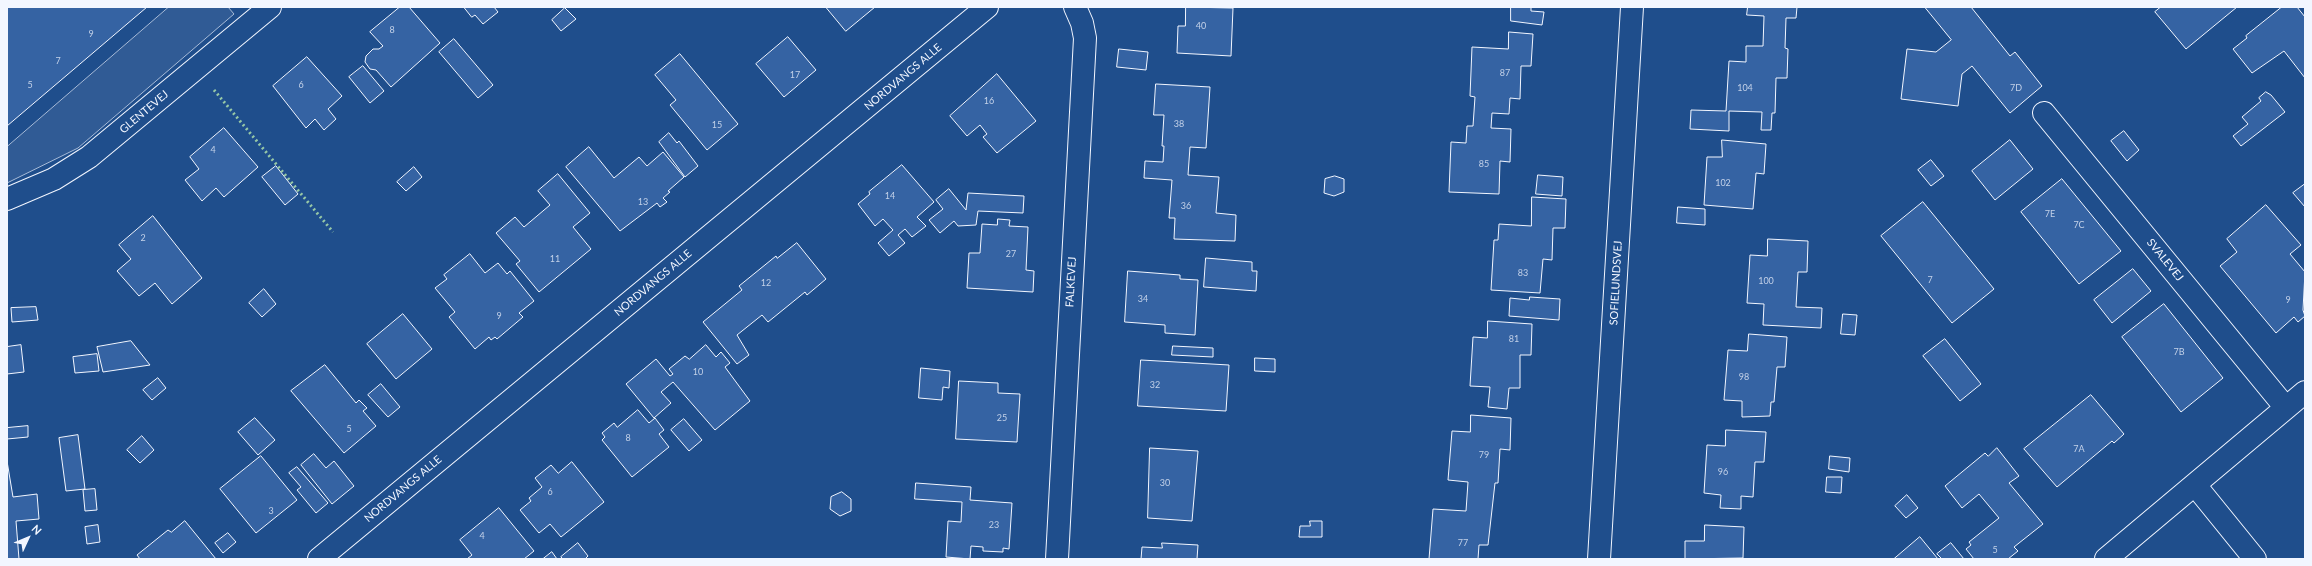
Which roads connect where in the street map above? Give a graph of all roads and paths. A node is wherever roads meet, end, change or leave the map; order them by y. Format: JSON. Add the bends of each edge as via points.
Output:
{"nodes":[{"id":1,"x":270,"y":7,"type":"edge"},
{"id":2,"x":987,"y":7,"type":"edge"},
{"id":3,"x":1075,"y":7,"type":"edge"},
{"id":4,"x":1632,"y":7,"type":"edge"},
{"id":5,"x":2044,"y":113,"type":"dead end"},
{"id":6,"x":7,"y":199,"type":"edge"},
{"id":7,"x":2305,"y":392,"type":"edge"},
{"id":8,"x":2286,"y":408,"type":"junction"},
{"id":9,"x":2195,"y":485,"type":"junction"},
{"id":10,"x":319,"y":559,"type":"edge"},
{"id":11,"x":1057,"y":559,"type":"edge"},
{"id":12,"x":1599,"y":559,"type":"edge"},
{"id":13,"x":2106,"y":559,"type":"edge"},
{"id":14,"x":2255,"y":559,"type":"edge"}],
"edges":[{"from":1,"to":6,"type":"street","name":"GLENTEVEJ","via":[[94,153],[54,180]]},
{"from":2,"to":10,"type":"street","name":"NORDVANGS ALLE"},
{"from":3,"to":11,"type":"street","name":"FALKEVEJ","via":[[1085,38]]},
{"from":4,"to":12,"type":"street","name":"SOFIELUNDSVEJ"},
{"from":5,"to":8,"type":"street","name":"SVALEVEJ"},
{"from":7,"to":8,"type":"street"},
{"from":8,"to":9,"type":"street"},
{"from":9,"to":13,"type":"street"},
{"from":9,"to":14,"type":"street"}]}
